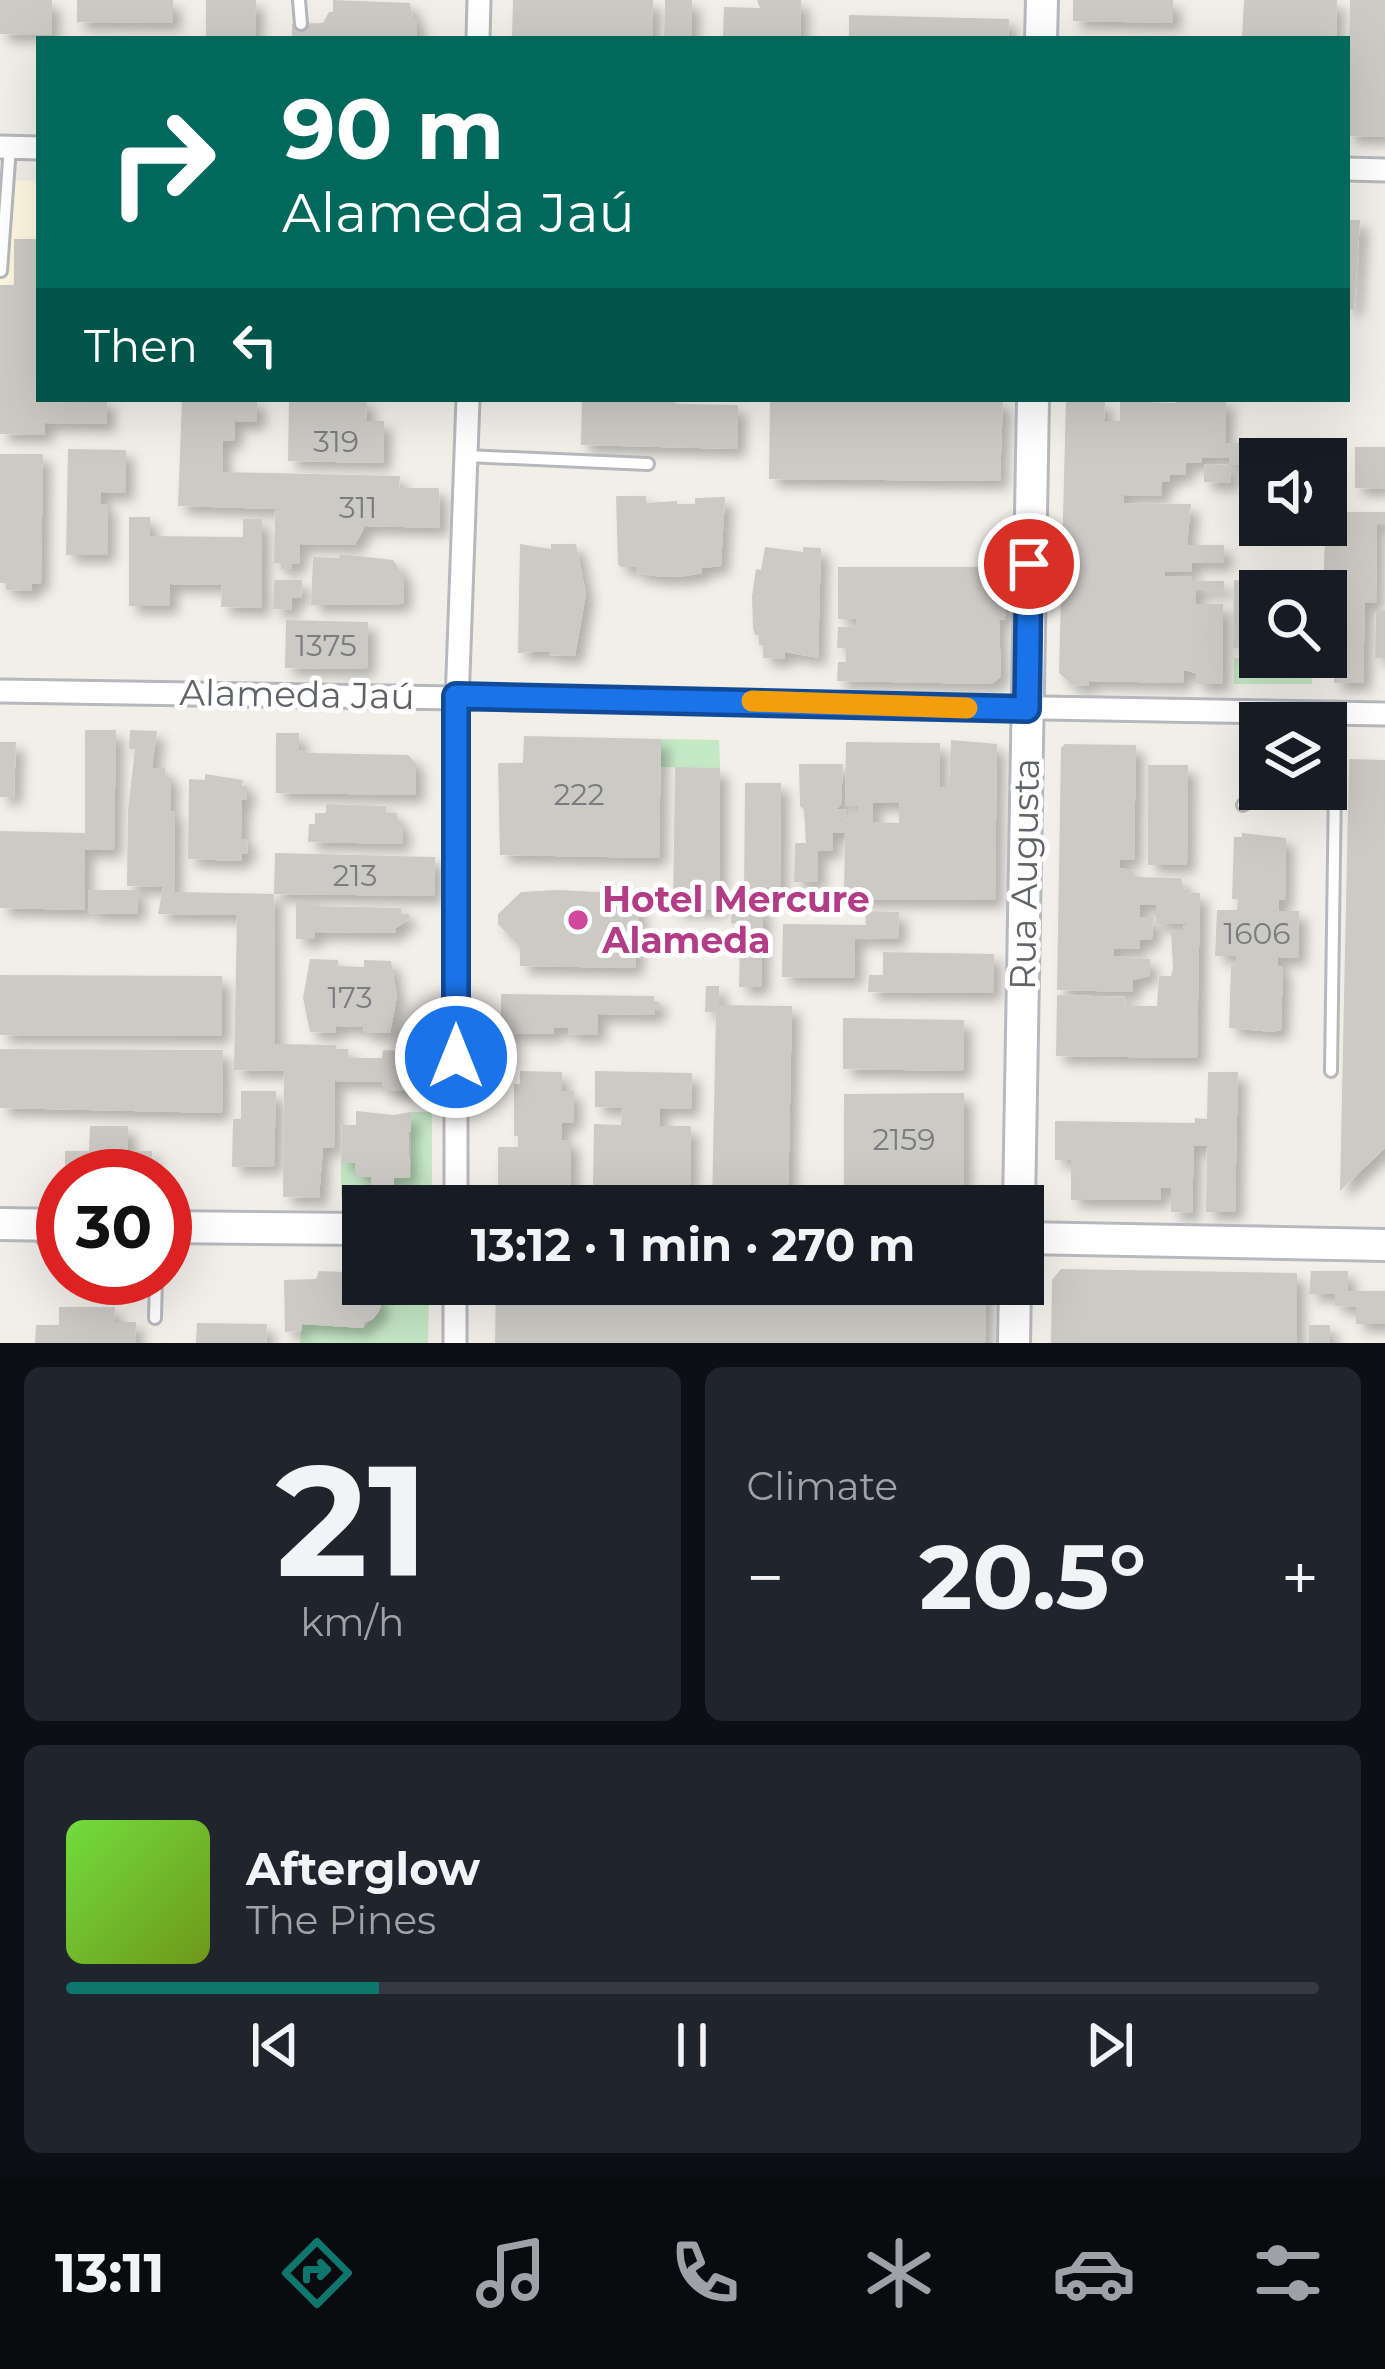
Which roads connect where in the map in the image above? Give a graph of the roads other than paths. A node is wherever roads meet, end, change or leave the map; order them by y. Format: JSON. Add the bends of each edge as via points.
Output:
{"nodes":[{"id":1,"x":299,"y":0,"type":"edge"},
{"id":2,"x":478,"y":0,"type":"edge"},
{"id":3,"x":1042,"y":0,"type":"edge"},
{"id":4,"x":301,"y":25,"type":"dead end"},
{"id":5,"x":478,"y":36,"type":"edge"},
{"id":6,"x":1041,"y":36,"type":"edge"},
{"id":7,"x":5,"y":147,"type":"edge"},
{"id":8,"x":36,"y":148,"type":"edge"},
{"id":9,"x":1350,"y":169,"type":"edge"},
{"id":10,"x":1385,"y":170,"type":"edge"},
{"id":11,"x":1,"y":271,"type":"edge"},
{"id":12,"x":468,"y":402,"type":"edge"},
{"id":13,"x":1033,"y":402,"type":"edge"},
{"id":14,"x":466,"y":456,"type":"junction"},
{"id":15,"x":648,"y":464,"type":"dead end"},
{"id":16,"x":0,"y":691,"type":"edge"},
{"id":17,"x":456,"y":696,"type":"junction"},
{"id":18,"x":1027,"y":709,"type":"junction"},
{"id":19,"x":1347,"y":713,"type":"edge"},
{"id":20,"x":1385,"y":714,"type":"edge"},
{"id":21,"x":1239,"y":716,"type":"edge"},
{"id":22,"x":1335,"y":810,"type":"edge"},
{"id":23,"x":1331,"y":1071,"type":"dead end"},
{"id":24,"x":456,"y":1185,"type":"edge"},
{"id":25,"x":1019,"y":1185,"type":"edge"},
{"id":26,"x":0,"y":1225,"type":"edge"},
{"id":27,"x":36,"y":1225,"type":"edge"},
{"id":28,"x":192,"y":1227,"type":"edge"},
{"id":29,"x":342,"y":1229,"type":"edge"},
{"id":30,"x":1044,"y":1238,"type":"edge"},
{"id":31,"x":1385,"y":1245,"type":"edge"},
{"id":32,"x":155,"y":1305,"type":"edge"},
{"id":33,"x":455,"y":1305,"type":"edge"},
{"id":34,"x":1015,"y":1305,"type":"edge"},
{"id":35,"x":155,"y":1318,"type":"dead end"},
{"id":36,"x":455,"y":1343,"type":"edge"},
{"id":37,"x":1014,"y":1343,"type":"edge"}],
"edges":[{"from":1,"to":4,"type":"lane"},
{"from":2,"to":5,"type":"street"},
{"from":3,"to":6,"type":"main road"},
{"from":7,"to":8,"type":"street"},
{"from":7,"to":11,"type":"lane"},
{"from":9,"to":10,"type":"street"},
{"from":12,"to":14,"type":"street"},
{"from":13,"to":18,"type":"main road","name":"Rua Augusta"},
{"from":14,"to":15,"type":"lane"},
{"from":14,"to":17,"type":"street"},
{"from":16,"to":17,"type":"street","name":"Alameda Jaú"},
{"from":17,"to":18,"type":"street","name":"Alameda Jaú"},
{"from":17,"to":24,"type":"street"},
{"from":18,"to":21,"type":"street","name":"Alameda Jaú"},
{"from":18,"to":25,"type":"main road","name":"Rua Augusta"},
{"from":19,"to":20,"type":"street","name":"Alameda Jaú"},
{"from":22,"to":23,"type":"lane"},
{"from":26,"to":27,"type":"main road"},
{"from":28,"to":29,"type":"main road"},
{"from":30,"to":31,"type":"main road"},
{"from":32,"to":35,"type":"lane"},
{"from":33,"to":36,"type":"street"},
{"from":34,"to":37,"type":"main road"}]}
